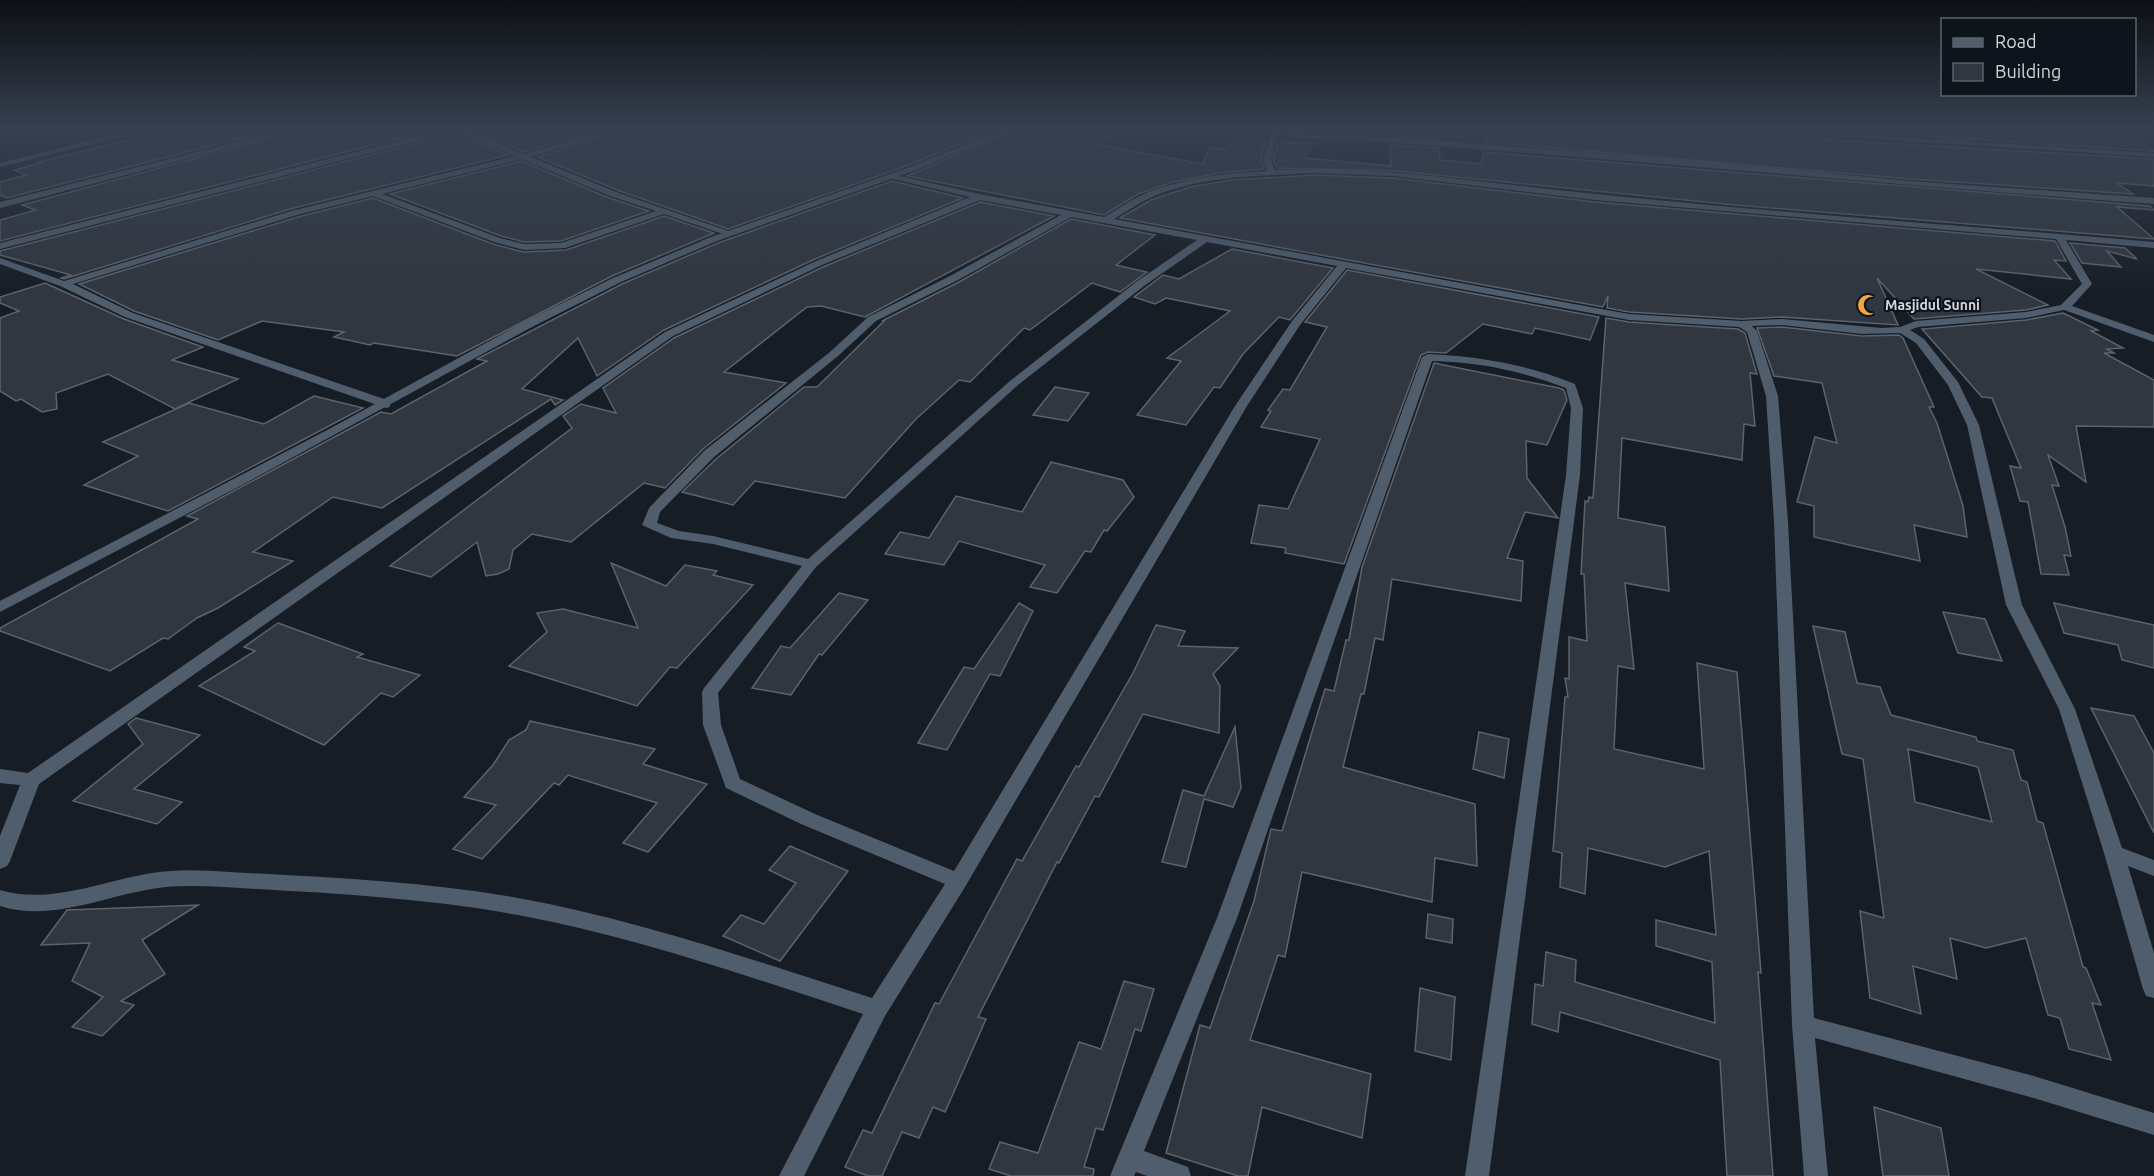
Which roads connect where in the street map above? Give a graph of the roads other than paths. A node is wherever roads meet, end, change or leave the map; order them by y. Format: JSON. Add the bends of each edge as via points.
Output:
{"nodes":[{"id":1,"x":86,"y":184,"type":"edge"},
{"id":2,"x":242,"y":184,"type":"edge"},
{"id":3,"x":415,"y":184,"type":"edge"},
{"id":4,"x":589,"y":184,"type":"edge"},
{"id":5,"x":870,"y":184,"type":"edge"},
{"id":6,"x":925,"y":184,"type":"edge"},
{"id":7,"x":1185,"y":184,"type":"edge"},
{"id":8,"x":1480,"y":184,"type":"edge"},
{"id":9,"x":1909,"y":184,"type":"edge"},
{"id":10,"x":375,"y":194,"type":"junction"},
{"id":11,"x":979,"y":197,"type":"junction"},
{"id":12,"x":2154,"y":201,"type":"edge"},
{"id":13,"x":0,"y":206,"type":"edge"},
{"id":14,"x":664,"y":211,"type":"junction"},
{"id":15,"x":1069,"y":214,"type":"junction"},
{"id":16,"x":1104,"y":221,"type":"junction"},
{"id":17,"x":729,"y":233,"type":"junction"},
{"id":18,"x":2059,"y":237,"type":"junction"},
{"id":19,"x":1206,"y":238,"type":"junction"},
{"id":20,"x":2154,"y":245,"type":"edge"},
{"id":21,"x":0,"y":246,"type":"edge"},
{"id":22,"x":0,"y":261,"type":"edge"},
{"id":23,"x":1344,"y":264,"type":"junction"},
{"id":24,"x":64,"y":284,"type":"junction"},
{"id":25,"x":2065,"y":307,"type":"junction"},
{"id":26,"x":1742,"y":324,"type":"junction"},
{"id":27,"x":1902,"y":330,"type":"junction"},
{"id":28,"x":2154,"y":339,"type":"edge"},
{"id":29,"x":386,"y":404,"type":"junction"},
{"id":30,"x":811,"y":564,"type":"junction"},
{"id":31,"x":0,"y":608,"type":"edge"},
{"id":32,"x":0,"y":776,"type":"edge"},
{"id":33,"x":31,"y":780,"type":"junction"},
{"id":34,"x":2114,"y":853,"type":"junction"},
{"id":35,"x":0,"y":861,"type":"edge"},
{"id":36,"x":2154,"y":868,"type":"edge"},
{"id":37,"x":958,"y":881,"type":"junction"},
{"id":38,"x":0,"y":898,"type":"edge"},
{"id":39,"x":2154,"y":990,"type":"edge"},
{"id":40,"x":877,"y":1009,"type":"junction"},
{"id":41,"x":1803,"y":1025,"type":"junction"},
{"id":42,"x":2154,"y":1125,"type":"edge"},
{"id":43,"x":1125,"y":1166,"type":"edge"},
{"id":44,"x":791,"y":1176,"type":"edge"},
{"id":45,"x":1179,"y":1176,"type":"edge"},
{"id":46,"x":1477,"y":1176,"type":"edge"},
{"id":47,"x":1816,"y":1176,"type":"edge"}],
"edges":[{"from":1,"to":13,"type":"street"},
{"from":2,"to":21,"type":"street"},
{"from":3,"to":10,"type":"street"},
{"from":4,"to":14,"type":"street"},
{"from":5,"to":17,"type":"street"},
{"from":6,"to":11,"type":"street"},
{"from":7,"to":16,"type":"street","via":[[1147,196]]},
{"from":8,"to":18,"type":"street"},
{"from":9,"to":12,"type":"street"},
{"from":10,"to":14,"type":"street","via":[[497,240],[524,246],[562,246]]},
{"from":10,"to":24,"type":"street","via":[[294,213]]},
{"from":11,"to":15,"type":"street"},
{"from":11,"to":33,"type":"street","via":[[819,262],[669,334]]},
{"from":14,"to":17,"type":"street"},
{"from":15,"to":16,"type":"street"},
{"from":15,"to":30,"type":"street","via":[[872,319],[709,454],[654,511],[649,525],[676,535]]},
{"from":16,"to":19,"type":"street"},
{"from":17,"to":29,"type":"street","via":[[530,321]]},
{"from":18,"to":20,"type":"street"},
{"from":18,"to":25,"type":"street","via":[[2087,284]]},
{"from":19,"to":23,"type":"street"},
{"from":19,"to":30,"type":"street","via":[[1014,383]]},
{"from":22,"to":24,"type":"street"},
{"from":23,"to":26,"type":"street","via":[[1629,317]]},
{"from":23,"to":37,"type":"street","via":[[1296,323],[1241,406]]},
{"from":24,"to":29,"type":"street","via":[[129,315]]},
{"from":25,"to":27,"type":"street","via":[[2014,316],[1916,324]]},
{"from":25,"to":28,"type":"street"},
{"from":26,"to":27,"type":"street","via":[[1765,320],[1879,333]]},
{"from":26,"to":41,"type":"street","via":[[1752,331],[1772,396],[1782,534]]},
{"from":27,"to":34,"type":"street","via":[[1920,341],[1954,384],[1973,425],[2014,605],[2067,709]]},
{"from":29,"to":31,"type":"street"},
{"from":30,"to":37,"type":"street","via":[[710,692],[712,725],[732,783]]},
{"from":32,"to":33,"type":"street"},
{"from":33,"to":35,"type":"street"},
{"from":34,"to":36,"type":"street"},
{"from":34,"to":39,"type":"street"},
{"from":37,"to":40,"type":"street"},
{"from":38,"to":40,"type":"street","via":[[43,902],[152,881],[225,879],[428,894],[519,907],[656,939]]},
{"from":40,"to":44,"type":"street"},
{"from":41,"to":42,"type":"street","via":[[2030,1086]]},
{"from":41,"to":47,"type":"street"},
{"from":43,"to":45,"type":"street"},
{"from":43,"to":46,"type":"street","via":[[1227,918],[1428,357],[1468,358],[1503,364],[1571,386],[1577,408],[1573,475]]}]}
